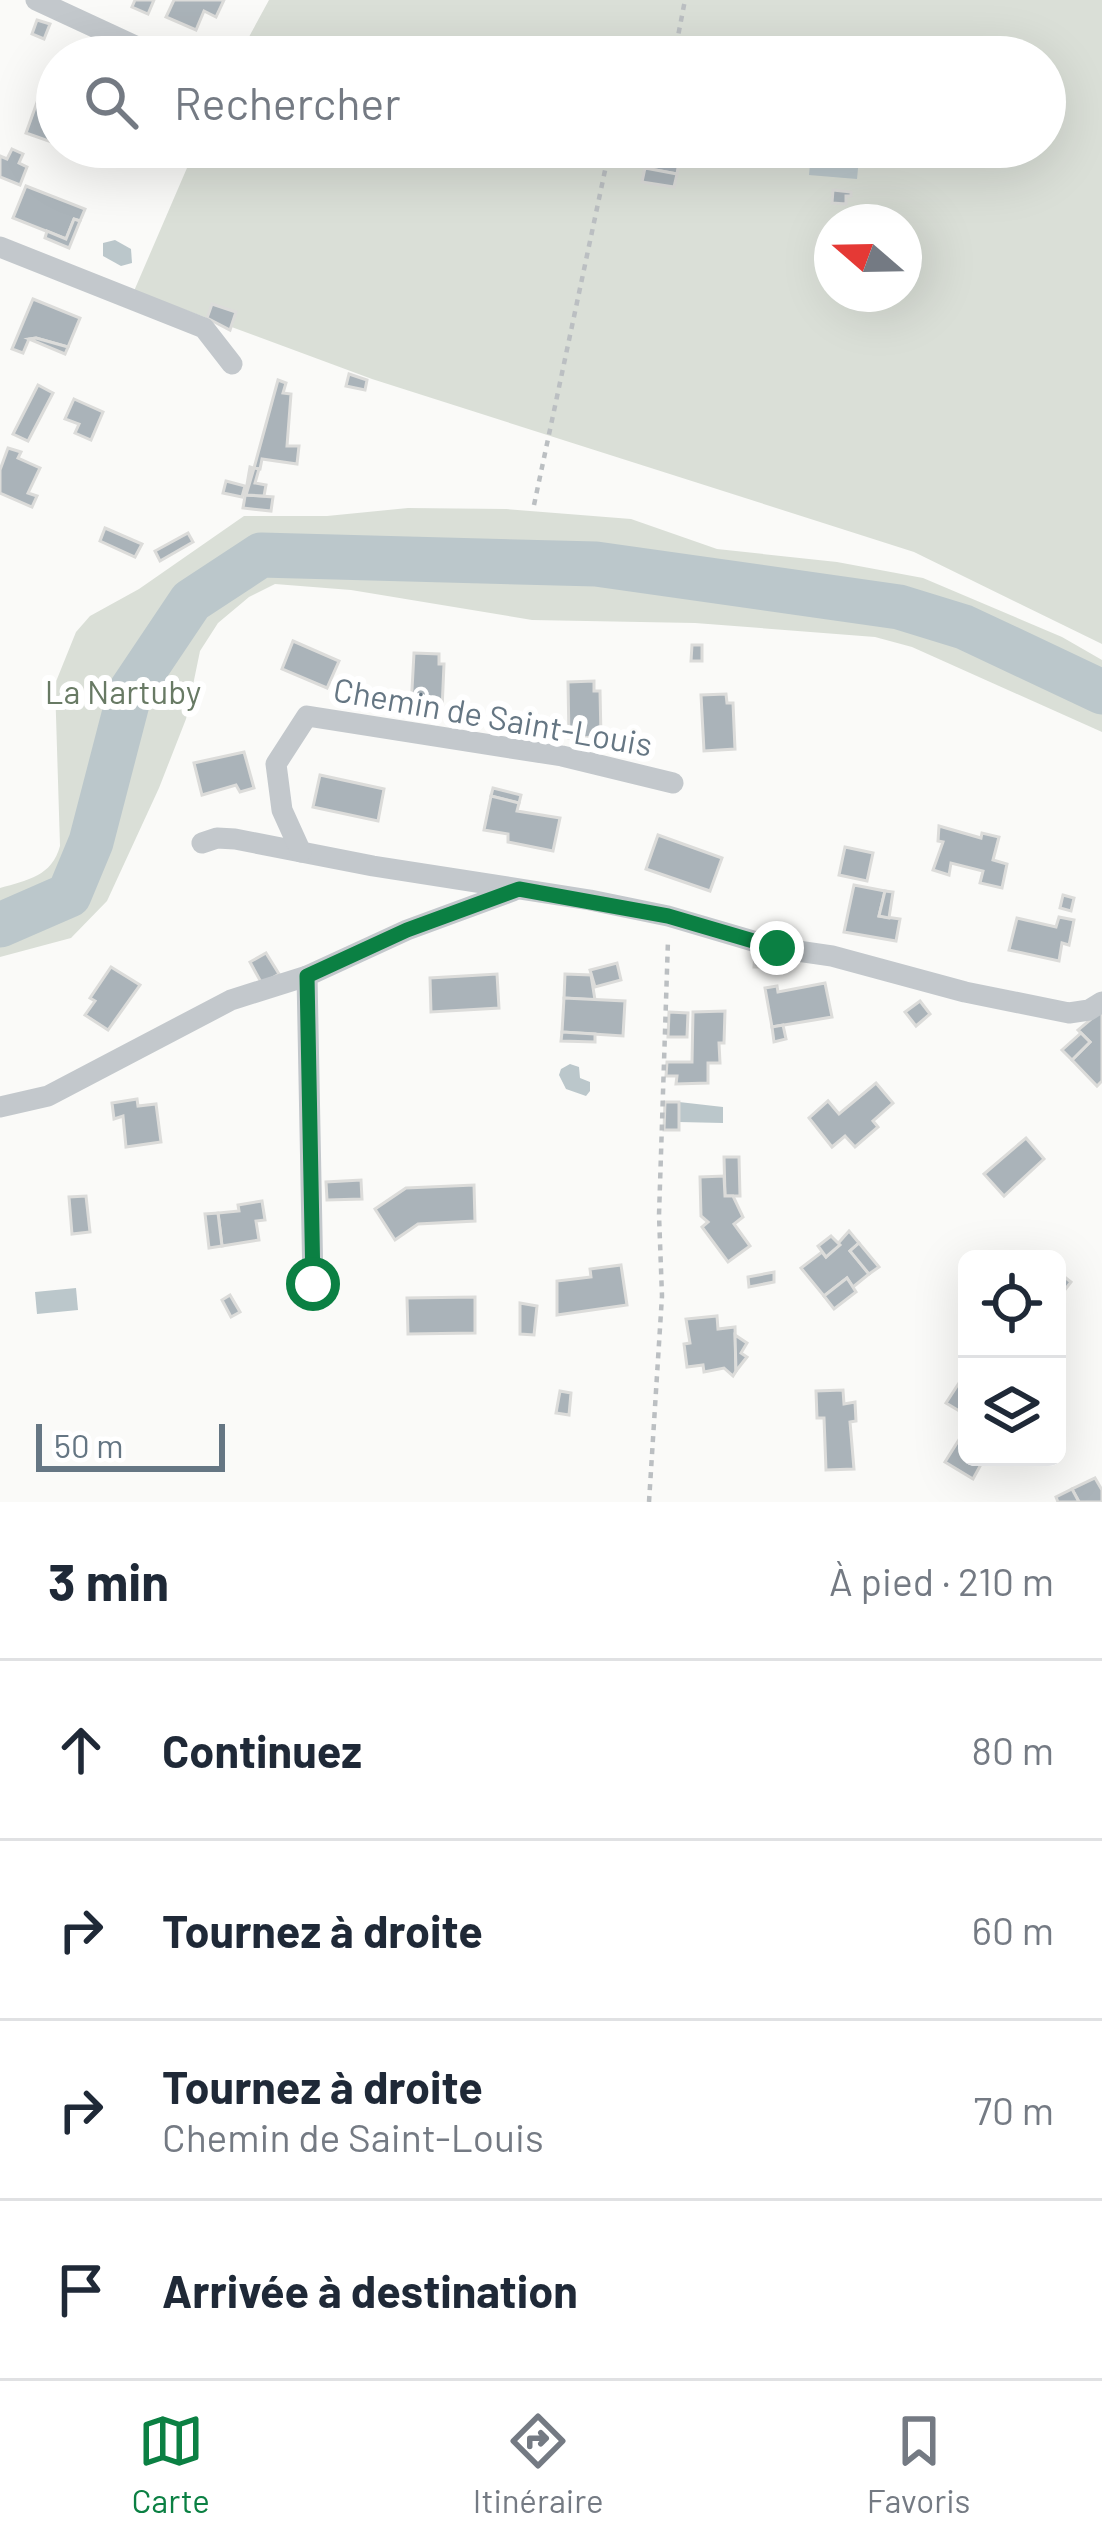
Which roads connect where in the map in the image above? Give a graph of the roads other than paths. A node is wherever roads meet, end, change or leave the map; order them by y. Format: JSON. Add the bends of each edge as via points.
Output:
{"nodes":[{"id":1,"x":36,"y":0,"type":"edge"},
{"id":2,"x":114,"y":36,"type":"edge"},
{"id":3,"x":0,"y":247,"type":"edge"},
{"id":4,"x":232,"y":364,"type":"dead end"},
{"id":5,"x":673,"y":783,"type":"dead end"},
{"id":6,"x":202,"y":843,"type":"dead end"},
{"id":7,"x":301,"y":852,"type":"junction"},
{"id":8,"x":519,"y":889,"type":"junction"},
{"id":9,"x":307,"y":976,"type":"junction"},
{"id":10,"x":1102,"y":1002,"type":"edge"},
{"id":11,"x":0,"y":1107,"type":"edge"},
{"id":12,"x":313,"y":1284,"type":"dead end"}],
"edges":[{"from":1,"to":2,"type":"street"},
{"from":3,"to":4,"type":"street","via":[[204,328]]},
{"from":5,"to":7,"type":"street","name":"Chemin de Saint-Louis","via":[[562,756],[307,716],[276,764],[281,810]]},
{"from":6,"to":7,"type":"street","via":[[236,839]]},
{"from":7,"to":8,"type":"street"},
{"from":8,"to":9,"type":"street"},
{"from":8,"to":10,"type":"street","via":[[668,916],[1069,1013]]},
{"from":9,"to":11,"type":"street","via":[[231,1000],[48,1096]]},
{"from":9,"to":12,"type":"street"}]}
